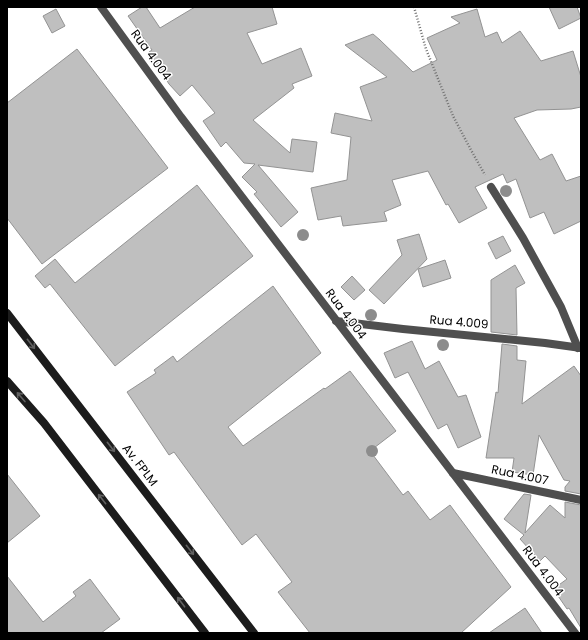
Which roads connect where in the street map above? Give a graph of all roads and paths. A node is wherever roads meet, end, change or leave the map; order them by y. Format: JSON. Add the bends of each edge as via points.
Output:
{"nodes":[{"id":1,"x":101,"y":7,"type":"edge"},
{"id":2,"x":414,"y":7,"type":"edge"},
{"id":3,"x":491,"y":187,"type":"joint"},
{"id":4,"x":7,"y":313,"type":"edge"},
{"id":5,"x":336,"y":321,"type":"junction"},
{"id":6,"x":580,"y":348,"type":"edge"},
{"id":7,"x":7,"y":381,"type":"edge"},
{"id":8,"x":453,"y":473,"type":"junction"},
{"id":9,"x":581,"y":500,"type":"edge"},
{"id":10,"x":205,"y":633,"type":"edge"},
{"id":11,"x":254,"y":633,"type":"edge"},
{"id":12,"x":575,"y":633,"type":"edge"}],
"edges":[{"from":1,"to":5,"type":"street","name":"Rua 4.004"},
{"from":2,"to":3,"type":"path","via":[[426,49],[453,116]]},
{"from":3,"to":6,"type":"street","via":[[561,307]]},
{"from":4,"to":11,"type":"main road","name":"Av. FPLM","one_way":true},
{"from":5,"to":6,"type":"street","name":"Rua 4.009"},
{"from":5,"to":8,"type":"street","name":"Rua 4.004"},
{"from":10,"to":7,"type":"main road","one_way":true,"via":[[44,423]]},
{"from":8,"to":9,"type":"street","name":"Rua 4.007"},
{"from":8,"to":12,"type":"street","name":"Rua 4.004"}]}
